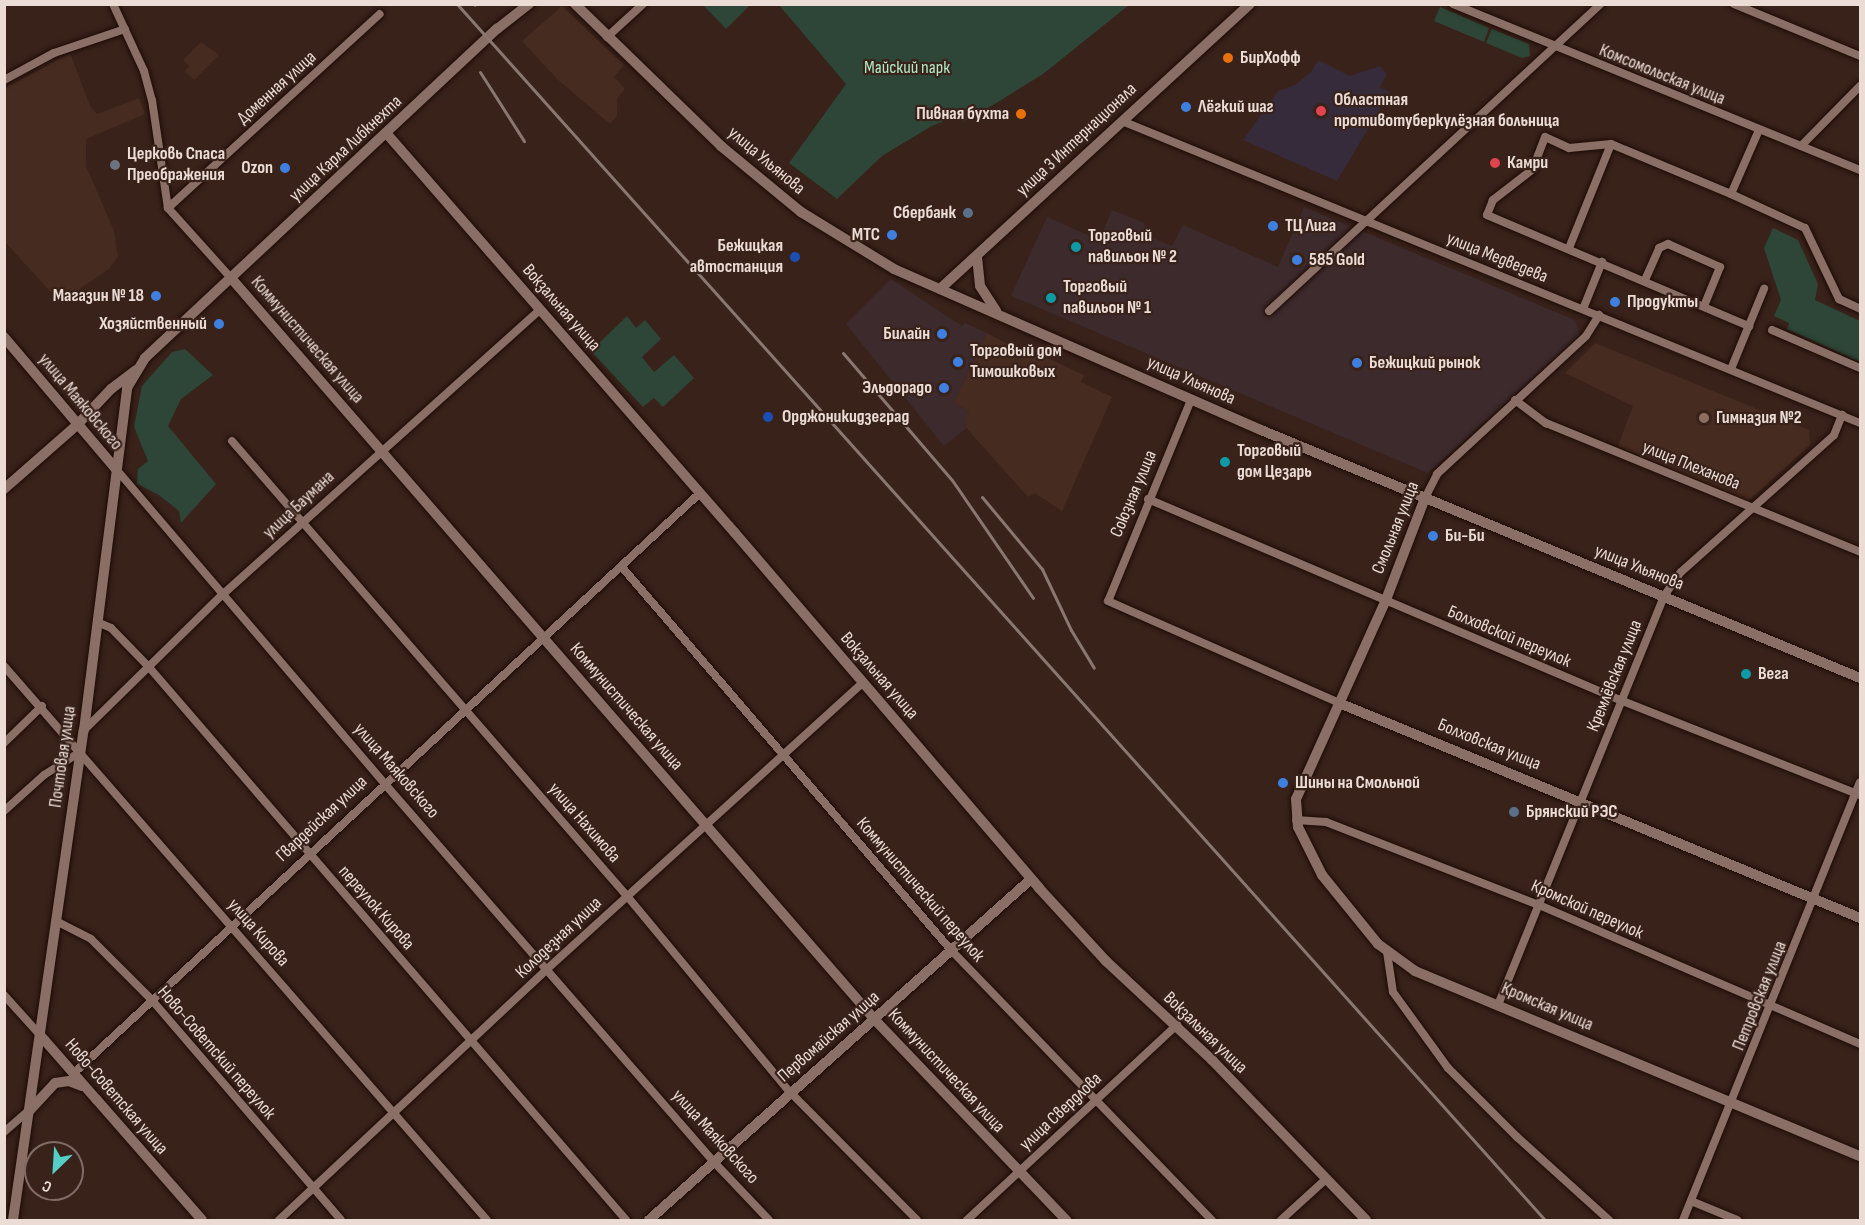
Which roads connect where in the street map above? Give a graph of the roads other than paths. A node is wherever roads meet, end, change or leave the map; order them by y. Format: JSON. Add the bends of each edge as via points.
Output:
{"nodes":[{"id":1,"x":113,"y":4,"type":"edge"},
{"id":2,"x":529,"y":4,"type":"edge"},
{"id":3,"x":575,"y":4,"type":"edge"},
{"id":4,"x":643,"y":4,"type":"edge"},
{"id":5,"x":1250,"y":4,"type":"edge"},
{"id":6,"x":1453,"y":4,"type":"edge"},
{"id":7,"x":1600,"y":4,"type":"edge"},
{"id":8,"x":1734,"y":4,"type":"edge"},
{"id":9,"x":380,"y":14,"type":"dead end"},
{"id":10,"x":125,"y":29,"type":"junction"},
{"id":11,"x":607,"y":37,"type":"junction"},
{"id":12,"x":1554,"y":48,"type":"junction"},
{"id":13,"x":1860,"y":56,"type":"edge"},
{"id":14,"x":4,"y":80,"type":"edge"},
{"id":15,"x":1860,"y":86,"type":"edge"},
{"id":16,"x":1122,"y":121,"type":"junction"},
{"id":17,"x":1760,"y":130,"type":"junction"},
{"id":18,"x":387,"y":134,"type":"junction"},
{"id":19,"x":1611,"y":144,"type":"junction"},
{"id":20,"x":1801,"y":146,"type":"junction"},
{"id":21,"x":1860,"y":170,"type":"edge"},
{"id":22,"x":1731,"y":194,"type":"junction"},
{"id":23,"x":168,"y":208,"type":"junction"},
{"id":24,"x":1366,"y":221,"type":"junction"},
{"id":25,"x":1569,"y":248,"type":"junction"},
{"id":26,"x":977,"y":257,"type":"junction"},
{"id":27,"x":1602,"y":262,"type":"junction"},
{"id":28,"x":231,"y":278,"type":"junction"},
{"id":29,"x":1645,"y":280,"type":"junction"},
{"id":30,"x":940,"y":289,"type":"junction"},
{"id":31,"x":1764,"y":290,"type":"dead end"},
{"id":32,"x":1704,"y":306,"type":"junction"},
{"id":33,"x":541,"y":309,"type":"junction"},
{"id":34,"x":1583,"y":309,"type":"junction"},
{"id":35,"x":1860,"y":309,"type":"edge"},
{"id":36,"x":1269,"y":311,"type":"dead end"},
{"id":37,"x":1001,"y":315,"type":"junction"},
{"id":38,"x":1599,"y":315,"type":"junction"},
{"id":39,"x":186,"y":320,"type":"joint"},
{"id":40,"x":1749,"y":326,"type":"junction"},
{"id":41,"x":1772,"y":330,"type":"dead end"},
{"id":42,"x":6,"y":340,"type":"edge"},
{"id":43,"x":1860,"y":368,"type":"edge"},
{"id":44,"x":1731,"y":369,"type":"junction"},
{"id":45,"x":136,"y":370,"type":"junction"},
{"id":46,"x":1191,"y":400,"type":"junction"},
{"id":47,"x":1515,"y":400,"type":"junction"},
{"id":48,"x":1842,"y":415,"type":"junction"},
{"id":49,"x":1860,"y":423,"type":"edge"},
{"id":50,"x":77,"y":425,"type":"junction"},
{"id":51,"x":232,"y":441,"type":"dead end"},
{"id":52,"x":381,"y":450,"type":"junction"},
{"id":53,"x":116,"y":469,"type":"junction"},
{"id":54,"x":4,"y":489,"type":"edge"},
{"id":55,"x":700,"y":493,"type":"junction"},
{"id":56,"x":1425,"y":498,"type":"junction"},
{"id":57,"x":1148,"y":500,"type":"junction"},
{"id":58,"x":1752,"y":507,"type":"junction"},
{"id":59,"x":302,"y":524,"type":"junction"},
{"id":60,"x":1860,"y":552,"type":"edge"},
{"id":61,"x":621,"y":566,"type":"junction"},
{"id":62,"x":222,"y":595,"type":"junction"},
{"id":63,"x":1664,"y":596,"type":"junction"},
{"id":64,"x":1107,"y":601,"type":"joint"},
{"id":65,"x":1385,"y":602,"type":"junction"},
{"id":66,"x":97,"y":622,"type":"junction"},
{"id":67,"x":543,"y":636,"type":"junction"},
{"id":68,"x":4,"y":666,"type":"edge"},
{"id":69,"x":148,"y":666,"type":"junction"},
{"id":70,"x":1860,"y":678,"type":"edge"},
{"id":71,"x":863,"y":682,"type":"junction"},
{"id":72,"x":1620,"y":700,"type":"junction"},
{"id":73,"x":1339,"y":703,"type":"junction"},
{"id":74,"x":42,"y":706,"type":"junction"},
{"id":75,"x":465,"y":708,"type":"junction"},
{"id":76,"x":84,"y":730,"type":"junction"},
{"id":77,"x":4,"y":743,"type":"edge"},
{"id":78,"x":80,"y":752,"type":"junction"},
{"id":79,"x":784,"y":756,"type":"junction"},
{"id":80,"x":1860,"y":782,"type":"edge"},
{"id":81,"x":384,"y":783,"type":"junction"},
{"id":82,"x":1858,"y":794,"type":"edge"},
{"id":83,"x":1582,"y":800,"type":"junction"},
{"id":84,"x":1295,"y":804,"type":"joint"},
{"id":85,"x":4,"y":811,"type":"edge"},
{"id":86,"x":1296,"y":820,"type":"junction"},
{"id":87,"x":705,"y":824,"type":"junction"},
{"id":88,"x":309,"y":852,"type":"junction"},
{"id":89,"x":1031,"y":879,"type":"junction"},
{"id":90,"x":627,"y":896,"type":"junction"},
{"id":91,"x":1815,"y":899,"type":"junction"},
{"id":92,"x":1539,"y":905,"type":"junction"},
{"id":93,"x":1860,"y":918,"type":"edge"},
{"id":94,"x":56,"y":921,"type":"junction"},
{"id":95,"x":231,"y":924,"type":"junction"},
{"id":96,"x":951,"y":950,"type":"junction"},
{"id":97,"x":1387,"y":952,"type":"junction"},
{"id":98,"x":547,"y":969,"type":"junction"},
{"id":99,"x":4,"y":995,"type":"edge"},
{"id":100,"x":151,"y":999,"type":"junction"},
{"id":101,"x":1498,"y":1005,"type":"junction"},
{"id":102,"x":1771,"y":1008,"type":"junction"},
{"id":103,"x":875,"y":1020,"type":"junction"},
{"id":104,"x":1177,"y":1025,"type":"junction"},
{"id":105,"x":40,"y":1035,"type":"junction"},
{"id":106,"x":470,"y":1041,"type":"junction"},
{"id":107,"x":1860,"y":1044,"type":"edge"},
{"id":108,"x":73,"y":1074,"type":"junction"},
{"id":109,"x":86,"y":1088,"type":"junction"},
{"id":110,"x":790,"y":1092,"type":"junction"},
{"id":111,"x":1096,"y":1101,"type":"junction"},
{"id":112,"x":1732,"y":1103,"type":"junction"},
{"id":113,"x":30,"y":1110,"type":"junction"},
{"id":114,"x":392,"y":1114,"type":"junction"},
{"id":115,"x":4,"y":1132,"type":"edge"},
{"id":116,"x":1860,"y":1156,"type":"edge"},
{"id":117,"x":713,"y":1161,"type":"junction"},
{"id":118,"x":1018,"y":1172,"type":"junction"},
{"id":119,"x":1326,"y":1179,"type":"junction"},
{"id":120,"x":313,"y":1190,"type":"junction"},
{"id":121,"x":1691,"y":1201,"type":"junction"},
{"id":122,"x":13,"y":1221,"type":"edge"},
{"id":123,"x":202,"y":1221,"type":"edge"},
{"id":124,"x":279,"y":1221,"type":"edge"},
{"id":125,"x":341,"y":1221,"type":"edge"},
{"id":126,"x":487,"y":1221,"type":"edge"},
{"id":127,"x":626,"y":1221,"type":"edge"},
{"id":128,"x":649,"y":1221,"type":"edge"},
{"id":129,"x":769,"y":1221,"type":"edge"},
{"id":130,"x":917,"y":1221,"type":"edge"},
{"id":131,"x":967,"y":1221,"type":"edge"},
{"id":132,"x":1066,"y":1221,"type":"edge"},
{"id":133,"x":1212,"y":1221,"type":"edge"},
{"id":134,"x":1281,"y":1221,"type":"edge"},
{"id":135,"x":1366,"y":1221,"type":"edge"},
{"id":136,"x":1609,"y":1221,"type":"edge"},
{"id":137,"x":1683,"y":1221,"type":"edge"},
{"id":138,"x":1737,"y":1221,"type":"edge"}],
"edges":[{"from":1,"to":10,"type":"street"},
{"from":2,"to":18,"type":"main road","name":"улица Карла Либкнехта"},
{"from":3,"to":11,"type":"main road","name":"улица Ульянова"},
{"from":4,"to":11,"type":"street"},
{"from":5,"to":16,"type":"main road","name":"улица 3 Интернационала"},
{"from":6,"to":12,"type":"street","name":"Комсомольская улица"},
{"from":7,"to":12,"type":"street"},
{"from":8,"to":13,"type":"street"},
{"from":9,"to":23,"type":"street","name":"Доменная улица"},
{"from":10,"to":14,"type":"street","via":[[54,53]]},
{"from":10,"to":23,"type":"street","via":[[152,100]]},
{"from":11,"to":30,"type":"main road","name":"улица Ульянова","via":[[721,146],[801,212],[857,249]]},
{"from":12,"to":17,"type":"street","name":"Комсомольская улица"},
{"from":12,"to":24,"type":"street"},
{"from":15,"to":20,"type":"street"},
{"from":16,"to":24,"type":"street","name":"улица Медведева"},
{"from":16,"to":26,"type":"main road","name":"улица 3 Интернационала"},
{"from":17,"to":20,"type":"street","name":"Комсомольская улица"},
{"from":17,"to":22,"type":"street"},
{"from":18,"to":28,"type":"main road","name":"улица Карла Либкнехта"},
{"from":18,"to":33,"type":"main road","name":"Вокзальная улица"},
{"from":19,"to":22,"type":"street"},
{"from":19,"to":25,"type":"street"},
{"from":19,"to":25,"type":"street","via":[[1569,148],[1545,137],[1533,169],[1493,200],[1487,214]]},
{"from":20,"to":21,"type":"street","name":"Комсомольская улица"},
{"from":22,"to":35,"type":"street","via":[[1805,228],[1839,299]]},
{"from":23,"to":28,"type":"street","name":"Коммунистическая улица"},
{"from":24,"to":34,"type":"street","name":"улица Медведева"},
{"from":24,"to":36,"type":"street"},
{"from":25,"to":27,"type":"street"},
{"from":26,"to":30,"type":"main road","name":"улица 3 Интернационала"},
{"from":26,"to":37,"type":"main road","via":[[980,286]]},
{"from":27,"to":29,"type":"street"},
{"from":27,"to":34,"type":"street"},
{"from":28,"to":39,"type":"main road","name":"улица Карла Либкнехта"},
{"from":28,"to":52,"type":"main road","name":"Коммунистическая улица"},
{"from":29,"to":32,"type":"street"},
{"from":29,"to":32,"type":"street","via":[[1659,248],[1668,244],[1720,267]]},
{"from":30,"to":37,"type":"main road","name":"улица Ульянова"},
{"from":31,"to":40,"type":"street"},
{"from":32,"to":40,"type":"street"},
{"from":33,"to":52,"type":"street","name":"улица Баумана"},
{"from":33,"to":55,"type":"main road","name":"Вокзальная улица"},
{"from":34,"to":38,"type":"street","name":"улица Медведева"},
{"from":37,"to":46,"type":"main road","name":"улица Ульянова"},
{"from":38,"to":44,"type":"street","name":"улица Медведева"},
{"from":38,"to":47,"type":"street","name":"Смольная улица","via":[[1586,336]]},
{"from":39,"to":45,"type":"main road","name":"Почтовая улица"},
{"from":40,"to":44,"type":"street"},
{"from":41,"to":43,"type":"street"},
{"from":42,"to":50,"type":"main road","name":"улица Маяковского"},
{"from":44,"to":48,"type":"street","name":"улица Медведева"},
{"from":45,"to":50,"type":"main road","via":[[111,389]]},
{"from":45,"to":53,"type":"main road","name":"Почтовая улица","via":[[122,406]]},
{"from":46,"to":56,"type":"main road","name":"улица Ульянова"},
{"from":46,"to":57,"type":"street","name":"Союзная улица"},
{"from":47,"to":56,"type":"street","name":"Смольная улица","via":[[1437,474]]},
{"from":47,"to":58,"type":"street","name":"улица Плеханова","via":[[1546,423]]},
{"from":48,"to":49,"type":"street","name":"улица Медведева"},
{"from":48,"to":58,"type":"street","name":"Кремлёвская улица","via":[[1834,435]]},
{"from":50,"to":53,"type":"main road","name":"улица Маяковского"},
{"from":50,"to":54,"type":"main road"},
{"from":51,"to":59,"type":"street","name":"улица Нахимова"},
{"from":52,"to":59,"type":"street","name":"улица Баумана"},
{"from":52,"to":67,"type":"main road","name":"Коммунистическая улица"},
{"from":53,"to":62,"type":"street","name":"улица Маяковского"},
{"from":53,"to":66,"type":"main road","name":"Почтовая улица"},
{"from":55,"to":61,"type":"street","name":"Гвардейская улица"},
{"from":55,"to":71,"type":"main road","name":"Вокзальная улица"},
{"from":56,"to":63,"type":"main road","name":"улица Ульянова"},
{"from":56,"to":65,"type":"main road","name":"Смольная улица"},
{"from":57,"to":64,"type":"street","name":"Союзная улица"},
{"from":57,"to":65,"type":"street","name":"Болховской переулок"},
{"from":58,"to":60,"type":"street","name":"улица Плеханова"},
{"from":58,"to":63,"type":"street","name":"Кремлёвская улица","via":[[1681,572]]},
{"from":59,"to":62,"type":"street","name":"улица Баумана"},
{"from":59,"to":75,"type":"street","name":"улица Нахимова"},
{"from":61,"to":67,"type":"street","name":"Гвардейская улица"},
{"from":61,"to":79,"type":"street","name":"Коммунистический переулок"},
{"from":62,"to":69,"type":"street","name":"улица Баумана"},
{"from":62,"to":81,"type":"street","name":"улица Маяковского"},
{"from":63,"to":70,"type":"main road","name":"улица Ульянова"},
{"from":63,"to":72,"type":"street","name":"Кремлёвская улица"},
{"from":64,"to":73,"type":"street","name":"Болховская улица"},
{"from":65,"to":72,"type":"street","name":"Болховской переулок"},
{"from":65,"to":73,"type":"main road","name":"Смольная улица"},
{"from":66,"to":69,"type":"street","name":"переулок Кирова","via":[[111,628]]},
{"from":66,"to":76,"type":"main road","name":"Почтовая улица"},
{"from":67,"to":75,"type":"street","name":"Гвардейская улица"},
{"from":67,"to":87,"type":"main road","name":"Коммунистическая улица"},
{"from":68,"to":74,"type":"street","name":"улица Кирова"},
{"from":69,"to":76,"type":"street","name":"улица Баумана"},
{"from":69,"to":88,"type":"street","name":"переулок Кирова"},
{"from":71,"to":79,"type":"street","name":"Колодезная улица"},
{"from":71,"to":89,"type":"main road","name":"Вокзальная улица"},
{"from":72,"to":82,"type":"street","name":"Болховской переулок"},
{"from":72,"to":83,"type":"street","name":"Кремлёвская улица"},
{"from":73,"to":83,"type":"main road","name":"Болховская улица"},
{"from":73,"to":84,"type":"main road","name":"Смольная улица"},
{"from":74,"to":77,"type":"street"},
{"from":74,"to":78,"type":"street","name":"улица Кирова"},
{"from":75,"to":81,"type":"street","name":"Гвардейская улица"},
{"from":75,"to":90,"type":"street","name":"улица Нахимова"},
{"from":76,"to":78,"type":"main road","name":"Почтовая улица"},
{"from":78,"to":85,"type":"street","via":[[44,775]]},
{"from":78,"to":94,"type":"main road","name":"Почтовая улица"},
{"from":78,"to":95,"type":"street","name":"улица Кирова"},
{"from":79,"to":87,"type":"street","name":"Колодезная улица"},
{"from":79,"to":96,"type":"street","name":"Коммунистический переулок"},
{"from":80,"to":82,"type":"street","name":"Петровская улица"},
{"from":81,"to":88,"type":"street","name":"Гвардейская улица"},
{"from":81,"to":98,"type":"street","name":"улица Маяковского"},
{"from":82,"to":91,"type":"street","name":"Петровская улица"},
{"from":83,"to":91,"type":"main road","name":"Болховская улица"},
{"from":83,"to":92,"type":"street","name":"Кремлёвская улица"},
{"from":84,"to":86,"type":"main road","name":"Кромская улица"},
{"from":86,"to":92,"type":"street","name":"Кромской переулок","via":[[1326,822]]},
{"from":86,"to":97,"type":"main road","name":"Кромская улица","via":[[1322,875]]},
{"from":87,"to":90,"type":"street","name":"Колодезная улица"},
{"from":87,"to":103,"type":"main road","name":"Коммунистическая улица"},
{"from":88,"to":95,"type":"street","name":"Гвардейская улица"},
{"from":88,"to":106,"type":"street","name":"переулок Кирова"},
{"from":89,"to":96,"type":"main road","name":"Первомайская улица"},
{"from":89,"to":104,"type":"main road","name":"Вокзальная улица","via":[[1114,969]]},
{"from":90,"to":98,"type":"street","name":"Колодезная улица"},
{"from":90,"to":110,"type":"street","name":"улица Нахимова"},
{"from":91,"to":93,"type":"main road","name":"Болховская улица"},
{"from":91,"to":102,"type":"street","name":"Петровская улица"},
{"from":92,"to":101,"type":"street","name":"Кремлёвская улица"},
{"from":92,"to":102,"type":"street","name":"Кромской переулок"},
{"from":94,"to":100,"type":"street","name":"Ново-Советский переулок","via":[[91,939]]},
{"from":94,"to":105,"type":"main road","name":"Почтовая улица"},
{"from":95,"to":100,"type":"street","name":"Гвардейская улица"},
{"from":95,"to":114,"type":"street","name":"улица Кирова"},
{"from":96,"to":103,"type":"main road","name":"Первомайская улица"},
{"from":96,"to":111,"type":"street","name":"Коммунистический переулок"},
{"from":97,"to":101,"type":"main road","name":"Кромская улица","via":[[1415,971]]},
{"from":97,"to":136,"type":"street","via":[[1393,992],[1448,1068],[1516,1137]]},
{"from":98,"to":106,"type":"street","name":"Колодезная улица"},
{"from":98,"to":117,"type":"street","name":"улица Маяковского"},
{"from":99,"to":105,"type":"street","name":"Ново-Советская улица"},
{"from":100,"to":108,"type":"street","name":"Гвардейская улица"},
{"from":100,"to":120,"type":"street","name":"Ново-Советский переулок"},
{"from":101,"to":112,"type":"main road","name":"Кромская улица"},
{"from":102,"to":107,"type":"street","name":"Кромской переулок"},
{"from":102,"to":112,"type":"street","name":"Петровская улица"},
{"from":103,"to":110,"type":"main road","name":"Первомайская улица"},
{"from":103,"to":118,"type":"main road","name":"Коммунистическая улица"},
{"from":104,"to":111,"type":"street","name":"улица Свердлова"},
{"from":104,"to":119,"type":"main road","name":"Вокзальная улица"},
{"from":105,"to":108,"type":"main road","name":"Ново-Советская улица"},
{"from":105,"to":113,"type":"main road","name":"Почтовая улица"},
{"from":106,"to":114,"type":"street","name":"Колодезная улица"},
{"from":106,"to":127,"type":"street","name":"переулок Кирова"},
{"from":108,"to":109,"type":"main road","name":"Ново-Советская улица"},
{"from":109,"to":113,"type":"main road","via":[[69,1081],[55,1083]]},
{"from":109,"to":123,"type":"main road","name":"Ново-Советская улица"},
{"from":110,"to":117,"type":"main road","name":"Первомайская улица"},
{"from":110,"to":130,"type":"street","name":"улица Нахимова"},
{"from":111,"to":118,"type":"street","name":"улица Свердлова"},
{"from":111,"to":133,"type":"street","name":"Коммунистический переулок"},
{"from":112,"to":116,"type":"main road","name":"Кромская улица"},
{"from":112,"to":121,"type":"street","name":"Петровская улица"},
{"from":113,"to":115,"type":"street"},
{"from":113,"to":122,"type":"main road","name":"Почтовая улица"},
{"from":114,"to":120,"type":"street","name":"Колодезная улица"},
{"from":114,"to":126,"type":"street","name":"улица Кирова"},
{"from":117,"to":128,"type":"main road","name":"Первомайская улица"},
{"from":117,"to":129,"type":"street","name":"улица Маяковского"},
{"from":118,"to":131,"type":"street","name":"улица Свердлова"},
{"from":118,"to":132,"type":"main road","name":"Коммунистическая улица"},
{"from":119,"to":134,"type":"street"},
{"from":119,"to":135,"type":"main road","name":"Вокзальная улица"},
{"from":120,"to":124,"type":"street","name":"Колодезная улица"},
{"from":120,"to":125,"type":"street","name":"Ново-Советский переулок"},
{"from":121,"to":137,"type":"street","name":"Петровская улица"},
{"from":121,"to":138,"type":"street"}]}
